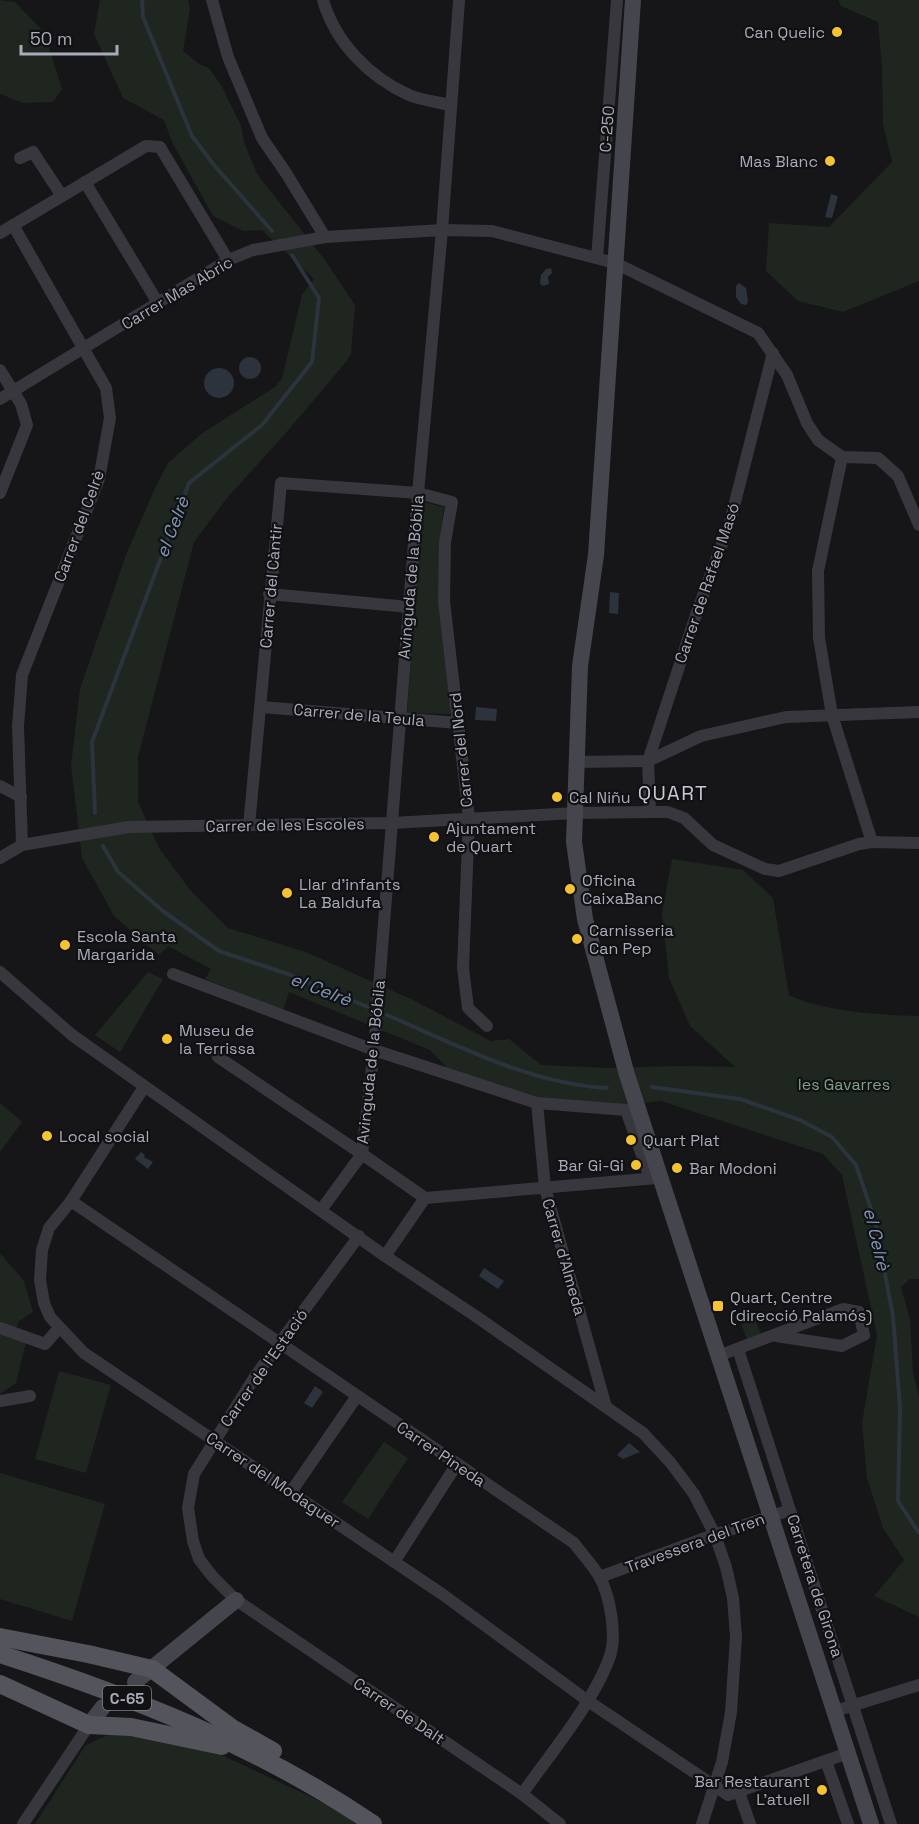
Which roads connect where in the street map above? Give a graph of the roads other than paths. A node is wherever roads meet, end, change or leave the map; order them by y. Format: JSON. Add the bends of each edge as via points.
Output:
{"nodes":[{"id":1,"x":212,"y":0,"type":"edge"},
{"id":2,"x":323,"y":0,"type":"edge"},
{"id":3,"x":460,"y":0,"type":"edge"},
{"id":4,"x":617,"y":0,"type":"edge"},
{"id":5,"x":633,"y":0,"type":"edge"},
{"id":6,"x":450,"y":105,"type":"junction"},
{"id":7,"x":20,"y":158,"type":"dead end"},
{"id":8,"x":85,"y":182,"type":"junction"},
{"id":9,"x":62,"y":196,"type":"junction"},
{"id":10,"x":13,"y":225,"type":"junction"},
{"id":11,"x":442,"y":230,"type":"junction"},
{"id":12,"x":0,"y":232,"type":"edge"},
{"id":13,"x":325,"y":237,"type":"junction"},
{"id":14,"x":597,"y":258,"type":"junction"},
{"id":15,"x":228,"y":260,"type":"junction"},
{"id":16,"x":615,"y":263,"type":"junction"},
{"id":17,"x":158,"y":303,"type":"junction"},
{"id":18,"x":83,"y":349,"type":"junction"},
{"id":19,"x":773,"y":353,"type":"junction"},
{"id":20,"x":0,"y":370,"type":"edge"},
{"id":21,"x":13,"y":391,"type":"junction"},
{"id":22,"x":0,"y":399,"type":"edge"},
{"id":23,"x":842,"y":457,"type":"junction"},
{"id":24,"x":0,"y":493,"type":"edge"},
{"id":25,"x":418,"y":493,"type":"junction"},
{"id":26,"x":919,"y":525,"type":"edge"},
{"id":27,"x":269,"y":594,"type":"junction"},
{"id":28,"x":409,"y":607,"type":"junction"},
{"id":29,"x":261,"y":707,"type":"junction"},
{"id":30,"x":919,"y":712,"type":"edge"},
{"id":31,"x":832,"y":715,"type":"junction"},
{"id":32,"x":400,"y":719,"type":"junction"},
{"id":33,"x":458,"y":723,"type":"junction"},
{"id":34,"x":648,"y":761,"type":"junction"},
{"id":35,"x":576,"y":762,"type":"junction"},
{"id":36,"x":0,"y":786,"type":"edge"},
{"id":37,"x":21,"y":797,"type":"junction"},
{"id":38,"x":650,"y":812,"type":"junction"},
{"id":39,"x":575,"y":813,"type":"junction"},
{"id":40,"x":469,"y":818,"type":"junction"},
{"id":41,"x":391,"y":823,"type":"junction"},
{"id":42,"x":249,"y":826,"type":"junction"},
{"id":43,"x":872,"y":842,"type":"junction"},
{"id":44,"x":919,"y":843,"type":"edge"},
{"id":45,"x":22,"y":845,"type":"junction"},
{"id":46,"x":0,"y":858,"type":"edge"},
{"id":47,"x":0,"y":972,"type":"edge"},
{"id":48,"x":173,"y":974,"type":"dead end"},
{"id":49,"x":487,"y":1026,"type":"dead end"},
{"id":50,"x":374,"y":1050,"type":"junction"},
{"id":51,"x":219,"y":1057,"type":"dead end"},
{"id":52,"x":144,"y":1088,"type":"junction"},
{"id":53,"x":537,"y":1103,"type":"junction"},
{"id":54,"x":362,"y":1154,"type":"junction"},
{"id":55,"x":656,"y":1178,"type":"junction"},
{"id":56,"x":545,"y":1188,"type":"junction"},
{"id":57,"x":425,"y":1198,"type":"junction"},
{"id":58,"x":71,"y":1201,"type":"junction"},
{"id":59,"x":321,"y":1210,"type":"junction"},
{"id":60,"x":359,"y":1236,"type":"junction"},
{"id":61,"x":384,"y":1256,"type":"junction"},
{"id":62,"x":0,"y":1328,"type":"edge"},
{"id":63,"x":59,"y":1328,"type":"junction"},
{"id":64,"x":776,"y":1336,"type":"junction"},
{"id":65,"x":279,"y":1343,"type":"junction"},
{"id":66,"x":738,"y":1349,"type":"junction"},
{"id":67,"x":718,"y":1356,"type":"junction"},
{"id":68,"x":30,"y":1396,"type":"dead end"},
{"id":69,"x":357,"y":1396,"type":"junction"},
{"id":70,"x":0,"y":1401,"type":"edge"},
{"id":71,"x":606,"y":1407,"type":"junction"},
{"id":72,"x":215,"y":1440,"type":"junction"},
{"id":73,"x":457,"y":1464,"type":"junction"},
{"id":74,"x":291,"y":1492,"type":"junction"},
{"id":75,"x":790,"y":1510,"type":"junction"},
{"id":76,"x":771,"y":1516,"type":"junction"},
{"id":77,"x":715,"y":1535,"type":"junction"},
{"id":78,"x":394,"y":1562,"type":"junction"},
{"id":79,"x":600,"y":1577,"type":"junction"},
{"id":80,"x":236,"y":1600,"type":"junction"},
{"id":81,"x":0,"y":1636,"type":"edge"},
{"id":82,"x":0,"y":1654,"type":"edge"},
{"id":83,"x":152,"y":1669,"type":"junction"},
{"id":84,"x":135,"y":1682,"type":"dead end"},
{"id":85,"x":0,"y":1684,"type":"edge"},
{"id":86,"x":919,"y":1685,"type":"edge"},
{"id":87,"x":588,"y":1701,"type":"junction"},
{"id":88,"x":854,"y":1705,"type":"junction"},
{"id":89,"x":104,"y":1707,"type":"dead end"},
{"id":90,"x":835,"y":1711,"type":"junction"},
{"id":91,"x":89,"y":1725,"type":"junction"},
{"id":92,"x":250,"y":1752,"type":"junction"},
{"id":93,"x":848,"y":1753,"type":"junction"},
{"id":94,"x":826,"y":1761,"type":"junction"},
{"id":95,"x":715,"y":1786,"type":"junction"},
{"id":96,"x":738,"y":1792,"type":"junction"},
{"id":97,"x":522,"y":1794,"type":"junction"},
{"id":98,"x":335,"y":1800,"type":"junction"},
{"id":99,"x":23,"y":1824,"type":"edge"},
{"id":100,"x":373,"y":1824,"type":"edge"},
{"id":101,"x":561,"y":1824,"type":"edge"},
{"id":102,"x":702,"y":1824,"type":"edge"},
{"id":103,"x":750,"y":1824,"type":"edge"},
{"id":104,"x":849,"y":1824,"type":"edge"},
{"id":105,"x":871,"y":1824,"type":"edge"},
{"id":106,"x":891,"y":1824,"type":"edge"}],
"edges":[{"from":1,"to":13,"type":"street","via":[[228,57],[262,138]]},
{"from":2,"to":6,"type":"street","via":[[342,41],[360,62],[410,95]]},
{"from":3,"to":6,"type":"street","name":"Avinguda de la Bóbila"},
{"from":4,"to":14,"type":"street","name":"C-250"},
{"from":5,"to":16,"type":"main road","number":"C-250"},
{"from":6,"to":11,"type":"street","name":"Avinguda de la Bóbila"},
{"from":7,"to":9,"type":"street","via":[[33,152]]},
{"from":8,"to":9,"type":"street"},
{"from":8,"to":15,"type":"street","via":[[146,146],[160,147]]},
{"from":8,"to":17,"type":"street"},
{"from":9,"to":10,"type":"street"},
{"from":10,"to":12,"type":"street"},
{"from":10,"to":18,"type":"street","name":"Carrer del Celrè"},
{"from":11,"to":13,"type":"street","name":"Carrer Mas Abric"},
{"from":11,"to":14,"type":"street","name":"Carrer Mas Abric","via":[[492,231]]},
{"from":11,"to":25,"type":"street","name":"Avinguda de la Bóbila"},
{"from":13,"to":15,"type":"street","name":"Carrer Mas Abric","via":[[253,250]]},
{"from":14,"to":16,"type":"street","name":"Carrer Mas Abric"},
{"from":15,"to":17,"type":"street","name":"Carrer Mas Abric"},
{"from":16,"to":19,"type":"street","name":"Carrer Mas Abric","via":[[758,333]]},
{"from":16,"to":35,"type":"main road","number":"C-250","via":[[596,555],[580,666]]},
{"from":17,"to":18,"type":"street","name":"Carrer Mas Abric"},
{"from":18,"to":21,"type":"street","name":"Carrer Mas Abric"},
{"from":18,"to":37,"type":"street","name":"Carrer del Celrè","via":[[106,388],[110,418],[99,479],[22,675],[18,726]]},
{"from":19,"to":23,"type":"street","name":"Carrer Mas Abric","via":[[818,440]]},
{"from":19,"to":34,"type":"street","name":"Carrer de Rafael Masó","via":[[730,522]]},
{"from":20,"to":21,"type":"street"},
{"from":21,"to":22,"type":"street","name":"Carrer Mas Abric"},
{"from":21,"to":24,"type":"street","via":[[27,425]]},
{"from":23,"to":26,"type":"street","via":[[878,458],[892,470]]},
{"from":23,"to":31,"type":"street","via":[[818,571],[819,639]]},
{"from":25,"to":27,"type":"street","name":"Carrer del Càntir","via":[[280,483]]},
{"from":25,"to":28,"type":"street","name":"Avinguda de la Bóbila"},
{"from":25,"to":33,"type":"street","name":"Carrer del Nord","via":[[452,502],[445,542],[444,601]]},
{"from":27,"to":28,"type":"street"},
{"from":27,"to":29,"type":"street","name":"Carrer del Càntir"},
{"from":28,"to":32,"type":"street","name":"Avinguda de la Bóbila"},
{"from":29,"to":32,"type":"street","name":"Carrer de la Teula"},
{"from":29,"to":42,"type":"street","name":"Carrer del Càntir"},
{"from":30,"to":31,"type":"street"},
{"from":31,"to":34,"type":"street","via":[[786,717],[700,736]]},
{"from":31,"to":43,"type":"street"},
{"from":32,"to":33,"type":"street","name":"Carrer de la Teula"},
{"from":32,"to":41,"type":"street","name":"Avinguda de la Bóbila"},
{"from":33,"to":40,"type":"street","name":"Carrer del Nord"},
{"from":34,"to":35,"type":"street"},
{"from":34,"to":38,"type":"street","name":"Carrer de Rafael Masó"},
{"from":35,"to":39,"type":"main road","number":"C-250"},
{"from":36,"to":37,"type":"street"},
{"from":37,"to":45,"type":"street","name":"Carrer del Celrè"},
{"from":38,"to":39,"type":"street","name":"Carrer de les Escoles"},
{"from":38,"to":43,"type":"street","name":"Carrer de les Escoles","via":[[668,812],[684,818],[713,845],[765,869],[779,871]]},
{"from":39,"to":40,"type":"street","name":"Carrer de les Escoles"},
{"from":39,"to":55,"type":"main road","number":"C-250","via":[[574,842],[585,919]]},
{"from":40,"to":41,"type":"street","name":"Carrer de les Escoles"},
{"from":40,"to":49,"type":"street","name":"Carrer del Nord","via":[[463,968],[468,1008]]},
{"from":41,"to":42,"type":"street","name":"Carrer de les Escoles"},
{"from":41,"to":50,"type":"street","name":"Avinguda de la Bóbila"},
{"from":42,"to":45,"type":"street","name":"Carrer de les Escoles","via":[[129,827]]},
{"from":43,"to":44,"type":"street","name":"Carrer de les Escoles"},
{"from":45,"to":46,"type":"street","name":"Carrer de les Escoles"},
{"from":47,"to":52,"type":"street","via":[[72,1035]]},
{"from":48,"to":50,"type":"street"},
{"from":50,"to":53,"type":"street"},
{"from":50,"to":54,"type":"street","name":"Avinguda de la Bóbila"},
{"from":51,"to":54,"type":"street"},
{"from":52,"to":58,"type":"street","name":"Carrer del Modaguer"},
{"from":52,"to":59,"type":"street"},
{"from":53,"to":55,"type":"street","via":[[626,1110]]},
{"from":53,"to":56,"type":"street","name":"Carrer d'Almeda"},
{"from":54,"to":57,"type":"street"},
{"from":54,"to":59,"type":"street"},
{"from":55,"to":56,"type":"street"},
{"from":55,"to":67,"type":"main road","number":"C-250"},
{"from":56,"to":57,"type":"street"},
{"from":56,"to":71,"type":"street","name":"Carrer d'Almeda"},
{"from":57,"to":61,"type":"street"},
{"from":58,"to":63,"type":"street","name":"Carrer del Modaguer","via":[[49,1228],[42,1250],[40,1280],[44,1303]]},
{"from":58,"to":65,"type":"street","name":"Carrer Pineda"},
{"from":59,"to":60,"type":"street"},
{"from":60,"to":61,"type":"street"},
{"from":60,"to":65,"type":"street","name":"Carrer de l'Estació"},
{"from":61,"to":71,"type":"street"},
{"from":62,"to":63,"type":"street","via":[[45,1344]]},
{"from":63,"to":72,"type":"street","name":"Carrer del Modaguer","via":[[84,1353]]},
{"from":64,"to":64,"type":"street","via":[[843,1309],[859,1312],[864,1335],[842,1347]]},
{"from":64,"to":66,"type":"street"},
{"from":65,"to":69,"type":"street","name":"Carrer Pineda"},
{"from":65,"to":72,"type":"street","name":"Carrer de l'Estació"},
{"from":66,"to":67,"type":"street"},
{"from":66,"to":75,"type":"street","name":"Carretera de Girona"},
{"from":67,"to":76,"type":"main road","number":"C-250"},
{"from":68,"to":70,"type":"street"},
{"from":69,"to":73,"type":"street","name":"Carrer Pineda"},
{"from":69,"to":74,"type":"street"},
{"from":71,"to":77,"type":"street","via":[[643,1433],[670,1462],[694,1494]]},
{"from":72,"to":74,"type":"street","name":"Carrer del Modaguer"},
{"from":72,"to":80,"type":"street","name":"Carrer de l'Estació","via":[[194,1474],[188,1508],[199,1559]]},
{"from":73,"to":78,"type":"street"},
{"from":73,"to":79,"type":"street","name":"Carrer Pineda","via":[[574,1543]]},
{"from":74,"to":78,"type":"street","name":"Carrer del Modaguer"},
{"from":75,"to":76,"type":"street","name":"Travessera del Tren"},
{"from":75,"to":88,"type":"street","name":"Carretera de Girona"},
{"from":76,"to":77,"type":"street","name":"Travessera del Tren"},
{"from":76,"to":90,"type":"main road","number":"C-250"},
{"from":77,"to":79,"type":"street","name":"Travessera del Tren"},
{"from":77,"to":95,"type":"street","via":[[733,1598],[736,1637],[731,1712]]},
{"from":78,"to":87,"type":"street","name":"Carrer del Modaguer"},
{"from":79,"to":87,"type":"street","name":"Carrer Pineda","via":[[613,1619],[611,1654]]},
{"from":80,"to":83,"type":"main road"},
{"from":80,"to":97,"type":"street","name":"Carrer de Dalt"},
{"from":81,"to":83,"type":"main road"},
{"from":82,"to":92,"type":"main road","number":"C-65","via":[[129,1698]]},
{"from":83,"to":84,"type":"main road"},
{"from":83,"to":98,"type":"main road","via":[[232,1728],[317,1776]]},
{"from":85,"to":91,"type":"main road"},
{"from":86,"to":88,"type":"street"},
{"from":87,"to":95,"type":"street","name":"Carrer del Modaguer"},
{"from":87,"to":97,"type":"street","name":"Carrer Pineda"},
{"from":88,"to":90,"type":"street"},
{"from":88,"to":106,"type":"street","name":"Carretera de Girona"},
{"from":89,"to":91,"type":"main road"},
{"from":90,"to":93,"type":"main road","number":"C-250"},
{"from":91,"to":92,"type":"main road","via":[[131,1727]]},
{"from":91,"to":99,"type":"street"},
{"from":92,"to":98,"type":"main road","number":"C-65"},
{"from":93,"to":94,"type":"street"},
{"from":93,"to":105,"type":"main road","number":"C-250"},
{"from":94,"to":96,"type":"street"},
{"from":94,"to":104,"type":"street"},
{"from":95,"to":96,"type":"street","name":"Carrer del Modaguer","via":[[728,1796]]},
{"from":95,"to":102,"type":"street"},
{"from":96,"to":103,"type":"street"},
{"from":97,"to":101,"type":"street","name":"Carrer de Dalt"},
{"from":98,"to":100,"type":"main road","number":"C-65"}]}
